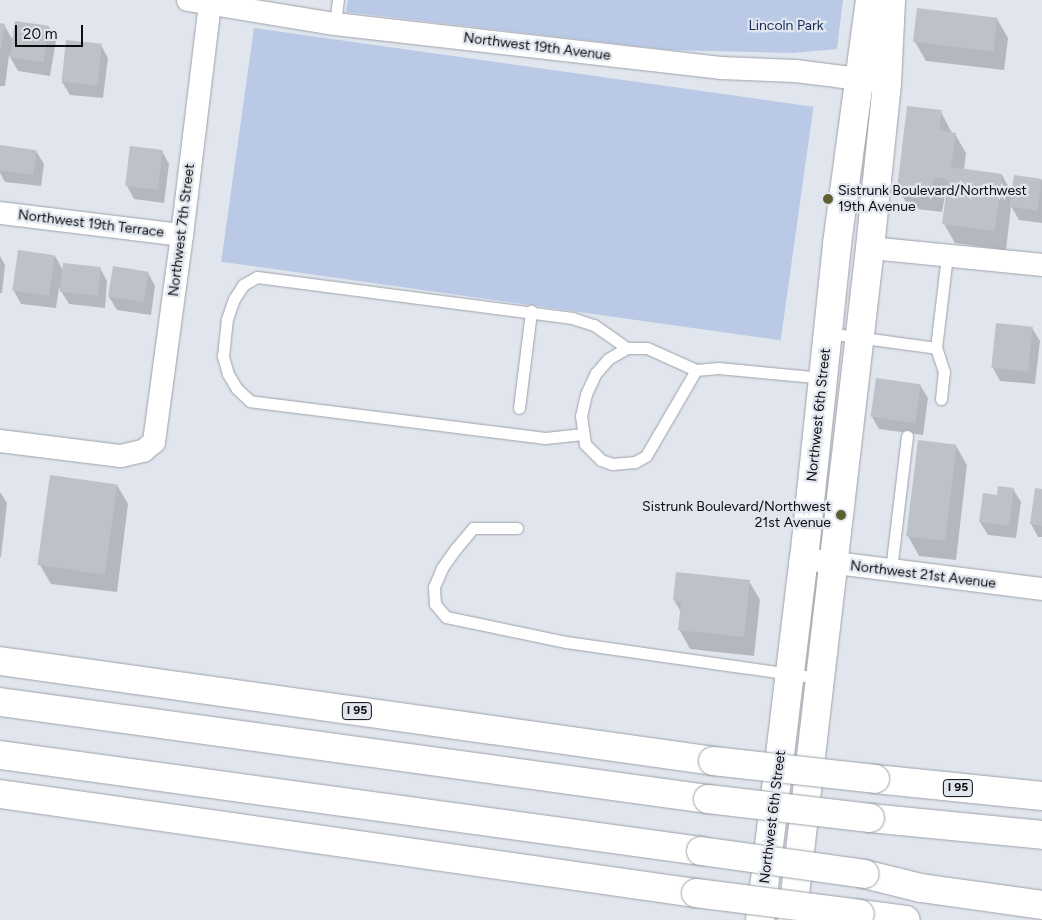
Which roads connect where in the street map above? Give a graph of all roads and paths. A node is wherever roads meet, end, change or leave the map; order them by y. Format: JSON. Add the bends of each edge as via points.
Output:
{"nodes":[{"id":1,"x":338,"y":0,"type":"edge"},
{"id":2,"x":870,"y":0,"type":"edge"},
{"id":3,"x":891,"y":0,"type":"edge"},
{"id":4,"x":199,"y":1,"type":"edge"},
{"id":5,"x":335,"y":24,"type":"junction"},
{"id":6,"x":861,"y":79,"type":"junction"},
{"id":7,"x":887,"y":82,"type":"junction"},
{"id":8,"x":0,"y":214,"type":"edge"},
{"id":9,"x":182,"y":235,"type":"junction"},
{"id":10,"x":870,"y":248,"type":"junction"},
{"id":11,"x":947,"y":256,"type":"junction"},
{"id":12,"x":1042,"y":266,"type":"edge"},
{"id":13,"x":531,"y":312,"type":"junction"},
{"id":14,"x":828,"y":333,"type":"junction"},
{"id":15,"x":859,"y":337,"type":"junction"},
{"id":16,"x":627,"y":348,"type":"junction"},
{"id":17,"x":936,"y":348,"type":"junction"},
{"id":18,"x":696,"y":370,"type":"junction"},
{"id":19,"x":823,"y":378,"type":"junction"},
{"id":20,"x":941,"y":398,"type":"dead end"},
{"id":21,"x":518,"y":408,"type":"dead end"},
{"id":22,"x":582,"y":434,"type":"junction"},
{"id":23,"x":907,"y":436,"type":"dead end"},
{"id":24,"x":0,"y":441,"type":"edge"},
{"id":25,"x":517,"y":528,"type":"dead end"},
{"id":26,"x":804,"y":559,"type":"junction"},
{"id":27,"x":832,"y":564,"type":"junction"},
{"id":28,"x":891,"y":570,"type":"junction"},
{"id":29,"x":1042,"y":589,"type":"edge"},
{"id":30,"x":0,"y":661,"type":"edge"},
{"id":31,"x":790,"y":674,"type":"junction"},
{"id":32,"x":820,"y":678,"type":"junction"},
{"id":33,"x":0,"y":702,"type":"edge"},
{"id":34,"x":0,"y":755,"type":"edge"},
{"id":35,"x":0,"y":794,"type":"edge"},
{"id":36,"x":1042,"y":796,"type":"edge"},
{"id":37,"x":950,"y":827,"type":"junction"},
{"id":38,"x":1042,"y":835,"type":"edge"},
{"id":39,"x":1042,"y":848,"type":"edge"},
{"id":40,"x":864,"y":874,"type":"junction"},
{"id":41,"x":1042,"y":893,"type":"edge"},
{"id":42,"x":1042,"y":905,"type":"edge"},
{"id":43,"x":860,"y":914,"type":"junction"},
{"id":44,"x":760,"y":920,"type":"edge"},
{"id":45,"x":792,"y":920,"type":"edge"},
{"id":46,"x":887,"y":920,"type":"edge"},
{"id":47,"x":906,"y":920,"type":"edge"}],
"edges":[{"from":1,"to":5,"type":"lane"},
{"from":2,"to":6,"type":"main road","name":"Northwest 6th Street"},
{"from":3,"to":7,"type":"main road"},
{"from":4,"to":5,"type":"street","name":"Northwest 19th Avenue"},
{"from":4,"to":9,"type":"street","name":"Northwest 7th Street"},
{"from":5,"to":6,"type":"street","name":"Northwest 19th Avenue","via":[[721,68],[796,71]]},
{"from":6,"to":7,"type":"street","name":"Northwest 19th Avenue"},
{"from":6,"to":14,"type":"main road","name":"Northwest 6th Street","via":[[837,244]]},
{"from":7,"to":10,"type":"main road"},
{"from":8,"to":9,"type":"street","name":"Northwest 19th Terrace"},
{"from":9,"to":24,"type":"street","name":"Northwest 7th Street","via":[[154,442],[143,451],[121,456]]},
{"from":10,"to":11,"type":"street"},
{"from":10,"to":15,"type":"main road"},
{"from":11,"to":12,"type":"street"},
{"from":11,"to":17,"type":"lane"},
{"from":13,"to":16,"type":"lane","via":[[594,325]]},
{"from":13,"to":21,"type":"lane"},
{"from":13,"to":22,"type":"lane","via":[[257,277],[243,285],[234,299],[227,319],[223,356],[237,389],[250,401],[545,438]]},
{"from":14,"to":15,"type":"lane"},
{"from":14,"to":19,"type":"main road","name":"Northwest 6th Street"},
{"from":15,"to":17,"type":"lane"},
{"from":15,"to":27,"type":"main road"},
{"from":16,"to":18,"type":"lane","via":[[647,348]]},
{"from":16,"to":22,"type":"lane","via":[[608,359],[596,373],[582,409]]},
{"from":17,"to":20,"type":"lane","via":[[944,372]]},
{"from":18,"to":19,"type":"lane","via":[[718,368]]},
{"from":18,"to":22,"type":"lane","via":[[646,456],[635,462],[618,464],[601,460],[585,444]]},
{"from":19,"to":26,"type":"main road","name":"Northwest 6th Street"},
{"from":23,"to":28,"type":"lane"},
{"from":25,"to":31,"type":"lane","via":[[473,528],[456,548],[434,587],[435,604],[446,617],[566,642]]},
{"from":26,"to":27,"type":"street","name":"Northwest 21st Avenue"},
{"from":26,"to":31,"type":"main road","name":"Northwest 6th Street"},
{"from":27,"to":28,"type":"street","name":"Northwest 21st Avenue"},
{"from":27,"to":32,"type":"main road"},
{"from":28,"to":29,"type":"street","name":"Northwest 21st Avenue"},
{"from":30,"to":36,"type":"main road","number":"I 95","bridge":true,"via":[[713,760]]},
{"from":31,"to":32,"type":"lane"},
{"from":31,"to":44,"type":"main road","name":"Northwest 6th Street"},
{"from":32,"to":45,"type":"main road"},
{"from":33,"to":37,"type":"main road","bridge":true,"via":[[708,799]]},
{"from":34,"to":40,"type":"main road","bridge":true},
{"from":35,"to":43,"type":"main road","bridge":true},
{"from":37,"to":38,"type":"main road"},
{"from":37,"to":39,"type":"main road"},
{"from":40,"to":41,"type":"main road","via":[[922,877]]},
{"from":40,"to":42,"type":"main road","via":[[920,888]]},
{"from":43,"to":46,"type":"main road"},
{"from":43,"to":47,"type":"main road"}]}
